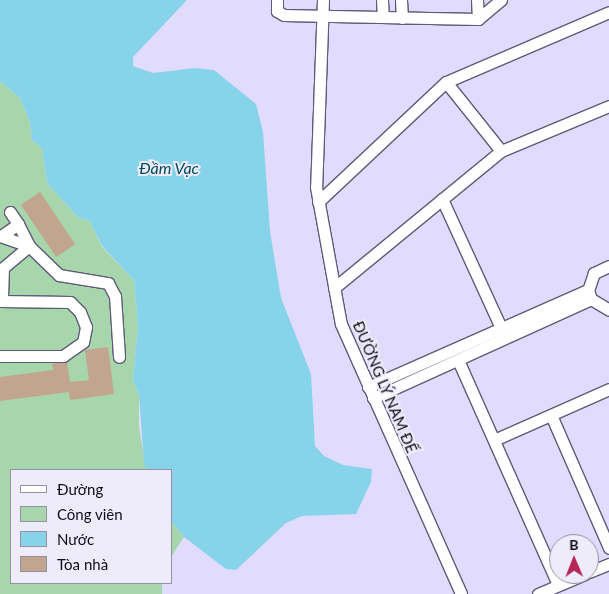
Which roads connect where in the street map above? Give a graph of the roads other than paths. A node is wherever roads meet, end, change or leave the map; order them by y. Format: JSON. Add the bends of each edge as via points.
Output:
{"nodes":[{"id":1,"x":277,"y":0,"type":"edge"},
{"id":2,"x":323,"y":0,"type":"edge"},
{"id":3,"x":382,"y":0,"type":"edge"},
{"id":4,"x":401,"y":0,"type":"edge"},
{"id":5,"x":477,"y":0,"type":"edge"},
{"id":6,"x":501,"y":0,"type":"edge"},
{"id":7,"x":609,"y":12,"type":"edge"},
{"id":8,"x":321,"y":16,"type":"junction"},
{"id":9,"x":383,"y":17,"type":"junction"},
{"id":10,"x":402,"y":18,"type":"junction"},
{"id":11,"x":478,"y":19,"type":"junction"},
{"id":12,"x":446,"y":82,"type":"junction"},
{"id":13,"x":609,"y":106,"type":"edge"},
{"id":14,"x":501,"y":151,"type":"junction"},
{"id":15,"x":442,"y":199,"type":"junction"},
{"id":16,"x":318,"y":202,"type":"junction"},
{"id":17,"x":10,"y":212,"type":"dead end"},
{"id":18,"x":18,"y":224,"type":"junction"},
{"id":19,"x":0,"y":236,"type":"edge"},
{"id":20,"x":29,"y":246,"type":"junction"},
{"id":21,"x":609,"y":266,"type":"edge"},
{"id":22,"x":334,"y":288,"type":"junction"},
{"id":23,"x":589,"y":295,"type":"junction"},
{"id":24,"x":1,"y":301,"type":"edge"},
{"id":25,"x":609,"y":310,"type":"edge"},
{"id":26,"x":501,"y":328,"type":"junction"},
{"id":27,"x":0,"y":356,"type":"edge"},
{"id":28,"x":119,"y":357,"type":"dead end"},
{"id":29,"x":458,"y":360,"type":"junction"},
{"id":30,"x":609,"y":389,"type":"edge"},
{"id":31,"x":370,"y":393,"type":"junction"},
{"id":32,"x":551,"y":416,"type":"junction"},
{"id":33,"x":494,"y":440,"type":"junction"},
{"id":34,"x":609,"y":548,"type":"edge"},
{"id":35,"x":558,"y":585,"type":"joint"},
{"id":36,"x":461,"y":594,"type":"edge"},
{"id":37,"x":538,"y":594,"type":"edge"}],
"edges":[{"from":1,"to":8,"type":"street","via":[[277,11],[284,15]]},
{"from":2,"to":8,"type":"street","name":"ĐƯỜNG LÝ NAM ĐẾ"},
{"from":3,"to":9,"type":"street"},
{"from":4,"to":10,"type":"street"},
{"from":5,"to":11,"type":"street"},
{"from":6,"to":11,"type":"street"},
{"from":7,"to":12,"type":"street"},
{"from":8,"to":9,"type":"street"},
{"from":8,"to":16,"type":"street","name":"ĐƯỜNG LÝ NAM ĐẾ"},
{"from":9,"to":10,"type":"street"},
{"from":10,"to":11,"type":"street"},
{"from":12,"to":14,"type":"street"},
{"from":12,"to":16,"type":"street"},
{"from":13,"to":14,"type":"street"},
{"from":14,"to":15,"type":"street"},
{"from":15,"to":22,"type":"street"},
{"from":15,"to":26,"type":"street"},
{"from":16,"to":22,"type":"street","name":"ĐƯỜNG LÝ NAM ĐẾ"},
{"from":17,"to":18,"type":"street"},
{"from":18,"to":19,"type":"street"},
{"from":18,"to":20,"type":"street"},
{"from":19,"to":20,"type":"street"},
{"from":20,"to":24,"type":"street","via":[[3,268]]},
{"from":20,"to":28,"type":"street","via":[[59,276],[101,280],[112,287]]},
{"from":21,"to":23,"type":"street","via":[[594,273]]},
{"from":22,"to":31,"type":"street","name":"ĐƯỜNG LÝ NAM ĐẾ","via":[[341,324]]},
{"from":23,"to":25,"type":"street"},
{"from":23,"to":26,"type":"street"},
{"from":23,"to":29,"type":"street"},
{"from":24,"to":27,"type":"street","via":[[70,302],[80,312],[86,327],[83,342],[63,356]]},
{"from":26,"to":31,"type":"street"},
{"from":29,"to":31,"type":"street"},
{"from":29,"to":33,"type":"street"},
{"from":30,"to":32,"type":"street"},
{"from":31,"to":36,"type":"street","name":"ĐƯỜNG LÝ NAM ĐẾ"},
{"from":32,"to":33,"type":"street"},
{"from":32,"to":34,"type":"street"},
{"from":33,"to":35,"type":"street"},
{"from":35,"to":37,"type":"street"}]}
